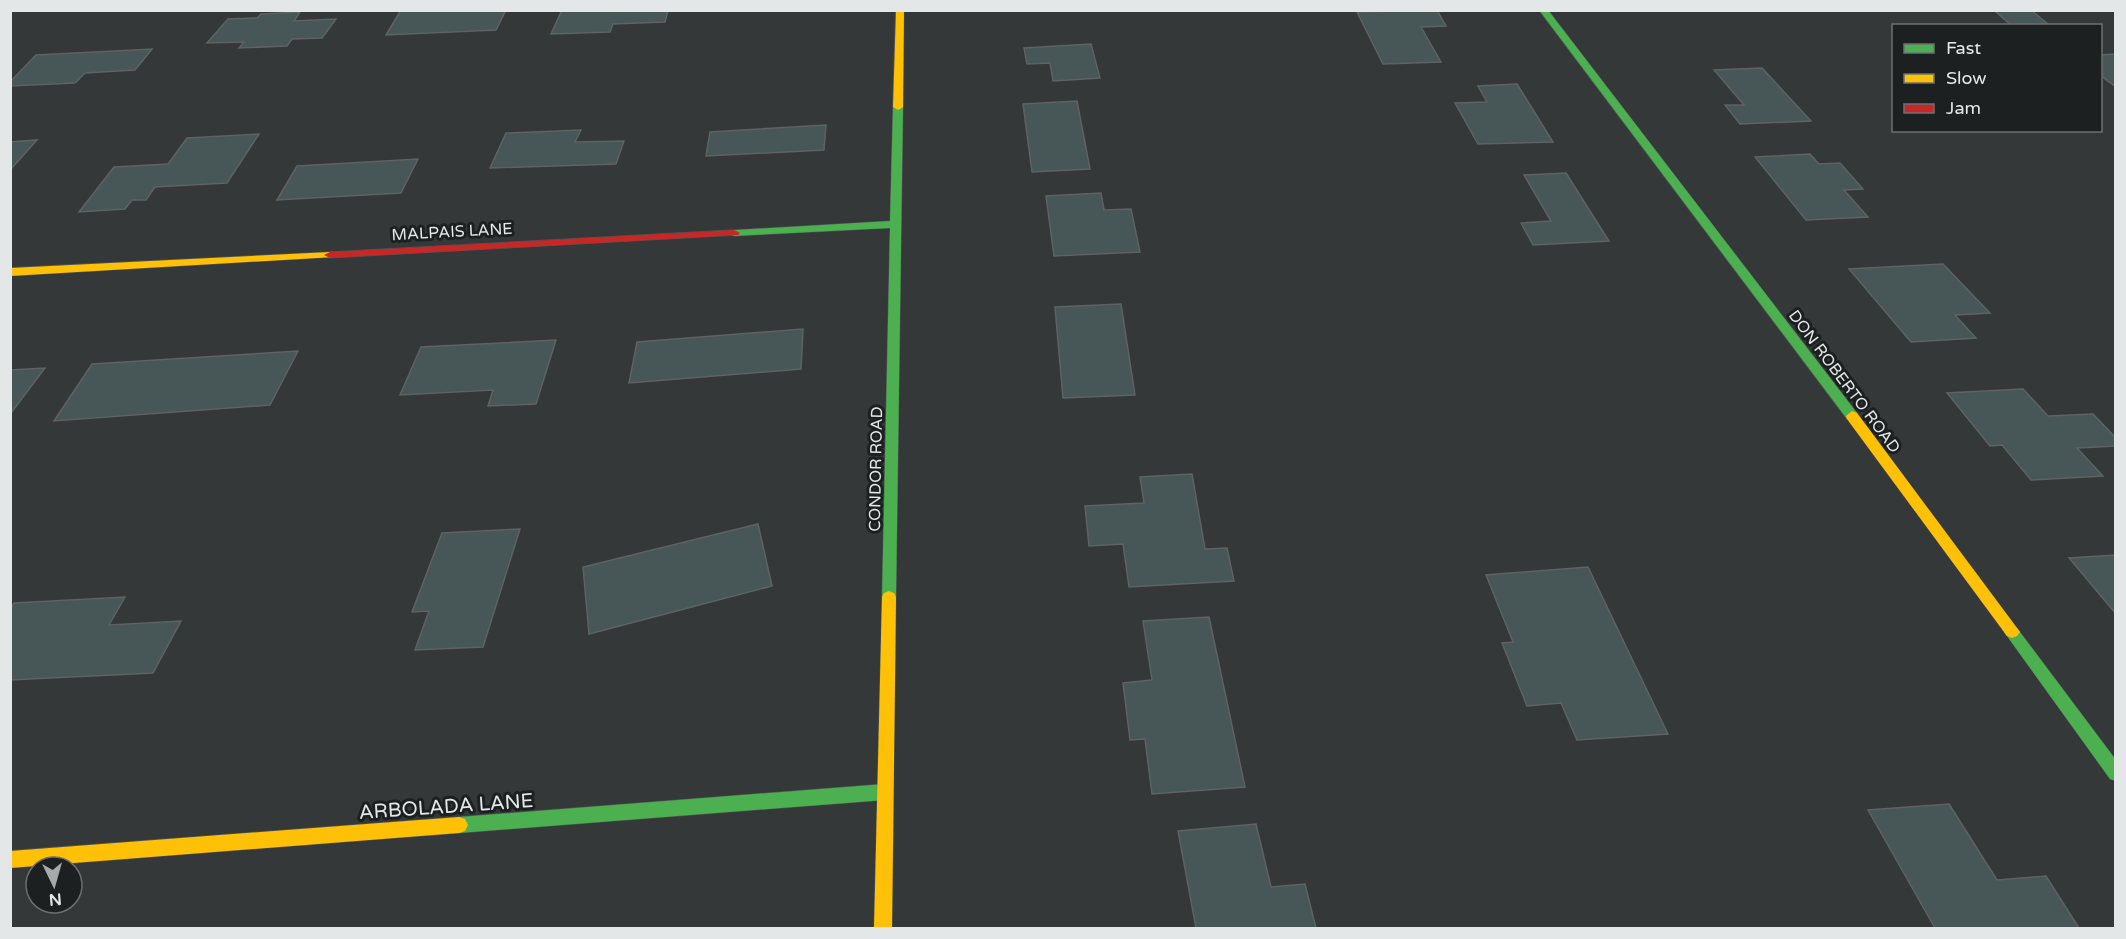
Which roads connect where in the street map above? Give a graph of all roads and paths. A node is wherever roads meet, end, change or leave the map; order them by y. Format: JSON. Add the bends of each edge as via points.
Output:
{"nodes":[{"id":1,"x":900,"y":10,"type":"edge"},
{"id":2,"x":1544,"y":10,"type":"edge"},
{"id":3,"x":896,"y":224,"type":"junction"},
{"id":4,"x":10,"y":272,"type":"edge"},
{"id":5,"x":2115,"y":774,"type":"edge"},
{"id":6,"x":885,"y":792,"type":"junction"},
{"id":7,"x":10,"y":860,"type":"edge"},
{"id":8,"x":882,"y":928,"type":"edge"}],
"edges":[{"from":1,"to":3,"type":"street","name":"CONDOR ROAD"},
{"from":2,"to":5,"type":"street","name":"DON ROBERTO ROAD","via":[[1826,381]]},
{"from":3,"to":4,"type":"street","name":"MALPAIS LANE"},
{"from":3,"to":6,"type":"street","name":"CONDOR ROAD"},
{"from":6,"to":7,"type":"street","name":"ARBOLADA LANE"},
{"from":6,"to":8,"type":"street","name":"CONDOR ROAD"}]}
